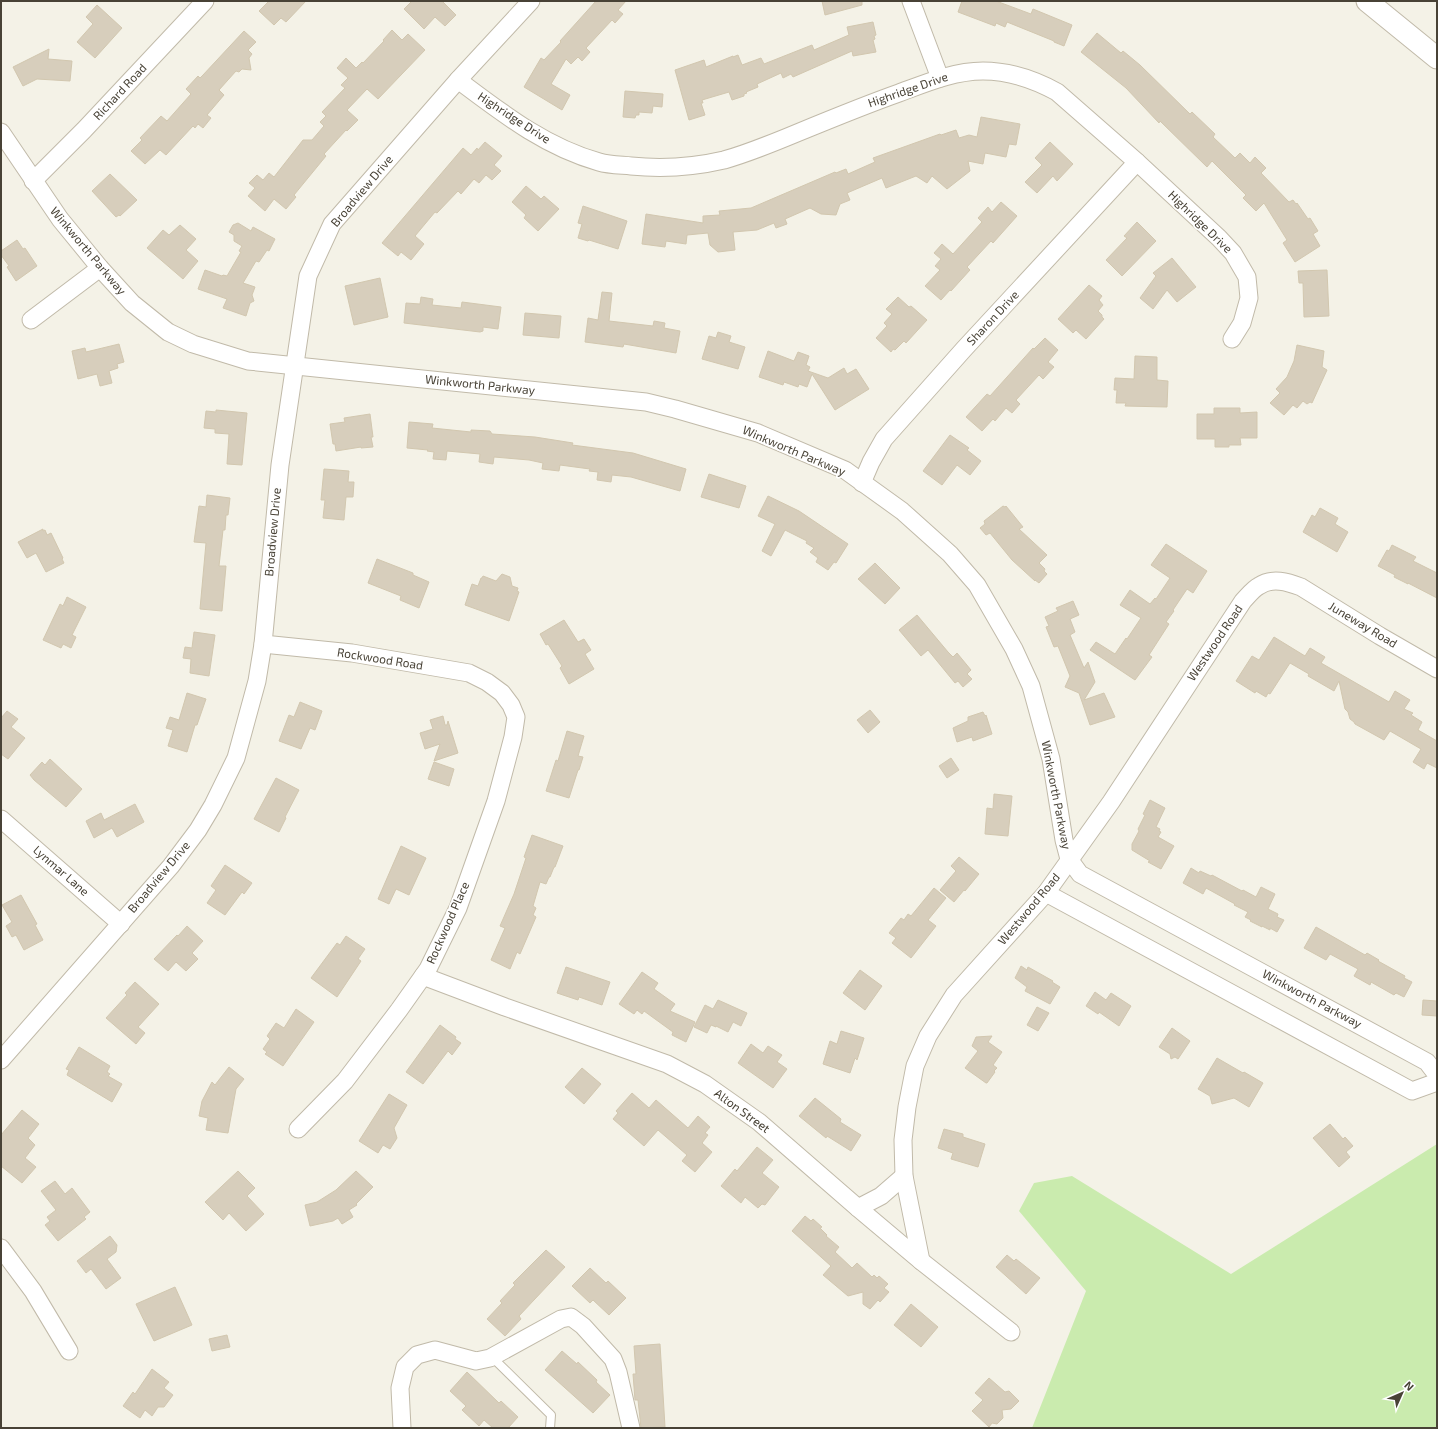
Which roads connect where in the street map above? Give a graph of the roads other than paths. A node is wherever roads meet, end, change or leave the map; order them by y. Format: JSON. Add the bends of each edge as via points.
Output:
{"nodes":[{"id":1,"x":205,"y":1,"type":"edge"},
{"id":2,"x":531,"y":1,"type":"edge"},
{"id":3,"x":911,"y":1,"type":"edge"},
{"id":4,"x":1367,"y":1,"type":"edge"},
{"id":5,"x":1437,"y":58,"type":"edge"},
{"id":6,"x":940,"y":78,"type":"junction"},
{"id":7,"x":458,"y":80,"type":"junction"},
{"id":8,"x":1,"y":132,"type":"edge"},
{"id":9,"x":1137,"y":162,"type":"junction"},
{"id":10,"x":33,"y":181,"type":"junction"},
{"id":11,"x":100,"y":268,"type":"junction"},
{"id":12,"x":31,"y":320,"type":"dead end"},
{"id":13,"x":1232,"y":339,"type":"dead end"},
{"id":14,"x":295,"y":366,"type":"junction"},
{"id":15,"x":862,"y":483,"type":"junction"},
{"id":16,"x":1288,"y":583,"type":"joint"},
{"id":17,"x":263,"y":644,"type":"junction"},
{"id":18,"x":1437,"y":669,"type":"edge"},
{"id":19,"x":494,"y":687,"type":"joint"},
{"id":20,"x":1,"y":819,"type":"edge"},
{"id":21,"x":1069,"y":859,"type":"junction"},
{"id":22,"x":1046,"y":893,"type":"junction"},
{"id":23,"x":120,"y":924,"type":"junction"},
{"id":24,"x":423,"y":976,"type":"junction"},
{"id":25,"x":1,"y":1060,"type":"edge"},
{"id":26,"x":1437,"y":1075,"type":"edge"},
{"id":27,"x":1437,"y":1082,"type":"edge"},
{"id":28,"x":298,"y":1129,"type":"dead end"},
{"id":29,"x":904,"y":1176,"type":"junction"},
{"id":30,"x":858,"y":1208,"type":"junction"},
{"id":31,"x":1,"y":1248,"type":"edge"},
{"id":32,"x":921,"y":1260,"type":"junction"},
{"id":33,"x":1011,"y":1332,"type":"dead end"},
{"id":34,"x":69,"y":1351,"type":"dead end"},
{"id":35,"x":492,"y":1357,"type":"junction"},
{"id":36,"x":402,"y":1428,"type":"edge"},
{"id":37,"x":550,"y":1428,"type":"edge"},
{"id":38,"x":631,"y":1428,"type":"edge"}],
"edges":[{"from":1,"to":10,"type":"street","name":"Richard Road","via":[[90,125]]},
{"from":2,"to":7,"type":"street","name":"Broadview Drive"},
{"from":3,"to":6,"type":"street"},
{"from":4,"to":5,"type":"street"},
{"from":6,"to":7,"type":"street","name":"Highridge Drive","via":[[724,160],[697,165],[649,168],[600,163],[564,149],[513,121]]},
{"from":6,"to":9,"type":"street","name":"Highridge Drive","via":[[983,71],[1010,74],[1043,84],[1057,92]]},
{"from":7,"to":14,"type":"street","name":"Broadview Drive","via":[[332,224],[308,276]]},
{"from":8,"to":10,"type":"street","name":"Winkworth Parkway"},
{"from":9,"to":13,"type":"street","name":"Highridge Drive","via":[[1219,238],[1233,253],[1247,278],[1249,298],[1242,323]]},
{"from":9,"to":15,"type":"street","name":"Sharon Drive","via":[[884,439]]},
{"from":10,"to":11,"type":"street","name":"Winkworth Parkway"},
{"from":11,"to":12,"type":"street"},
{"from":11,"to":14,"type":"street","name":"Winkworth Parkway","via":[[132,303],[168,332],[192,344],[248,361]]},
{"from":14,"to":15,"type":"street","name":"Winkworth Parkway","via":[[646,402],[758,433],[845,470]]},
{"from":14,"to":17,"type":"street","name":"Broadview Drive","via":[[280,465]]},
{"from":15,"to":21,"type":"street","name":"Winkworth Parkway","via":[[902,511],[950,554],[977,585],[1014,649],[1032,686],[1051,759]]},
{"from":16,"to":18,"type":"street","name":"Juneway Road","via":[[1301,588]]},
{"from":16,"to":21,"type":"street","name":"Westwood Road","via":[[1274,581],[1259,585],[1243,601],[1110,802]]},
{"from":17,"to":19,"type":"street","name":"Rockwood Road","via":[[352,653],[469,673]]},
{"from":17,"to":23,"type":"street","name":"Broadview Drive","via":[[257,681],[236,758],[213,805],[172,866]]},
{"from":19,"to":24,"type":"street","name":"Rockwood Place","via":[[511,705],[516,717],[513,737],[496,801],[458,908]]},
{"from":20,"to":23,"type":"street","name":"Lynmar Lane"},
{"from":21,"to":22,"type":"street","name":"Westwood Road"},
{"from":21,"to":26,"type":"street","name":"Winkworth Parkway","via":[[1080,874],[1427,1062]]},
{"from":22,"to":27,"type":"street","via":[[1412,1091]]},
{"from":22,"to":29,"type":"street","name":"Westwood Road","via":[[954,995],[928,1036],[915,1066],[906,1106],[902,1140]]},
{"from":23,"to":25,"type":"street","name":"Broadview Drive"},
{"from":24,"to":28,"type":"street","name":"Rockwood Place","via":[[345,1081]]},
{"from":24,"to":30,"type":"street","name":"Alton Street","via":[[667,1064],[705,1084],[759,1122]]},
{"from":29,"to":30,"type":"street","via":[[881,1196]]},
{"from":29,"to":32,"type":"street","name":"Westwood Road"},
{"from":30,"to":32,"type":"street","name":"Alton Street"},
{"from":31,"to":34,"type":"street","via":[[33,1291]]},
{"from":32,"to":33,"type":"street","name":"Alton Street"},
{"from":35,"to":36,"type":"street","via":[[476,1361],[435,1350],[417,1355],[405,1367],[400,1388]]},
{"from":35,"to":37,"type":"lane","via":[[551,1415]]},
{"from":35,"to":38,"type":"street","via":[[561,1319],[571,1317],[613,1358]]}]}
